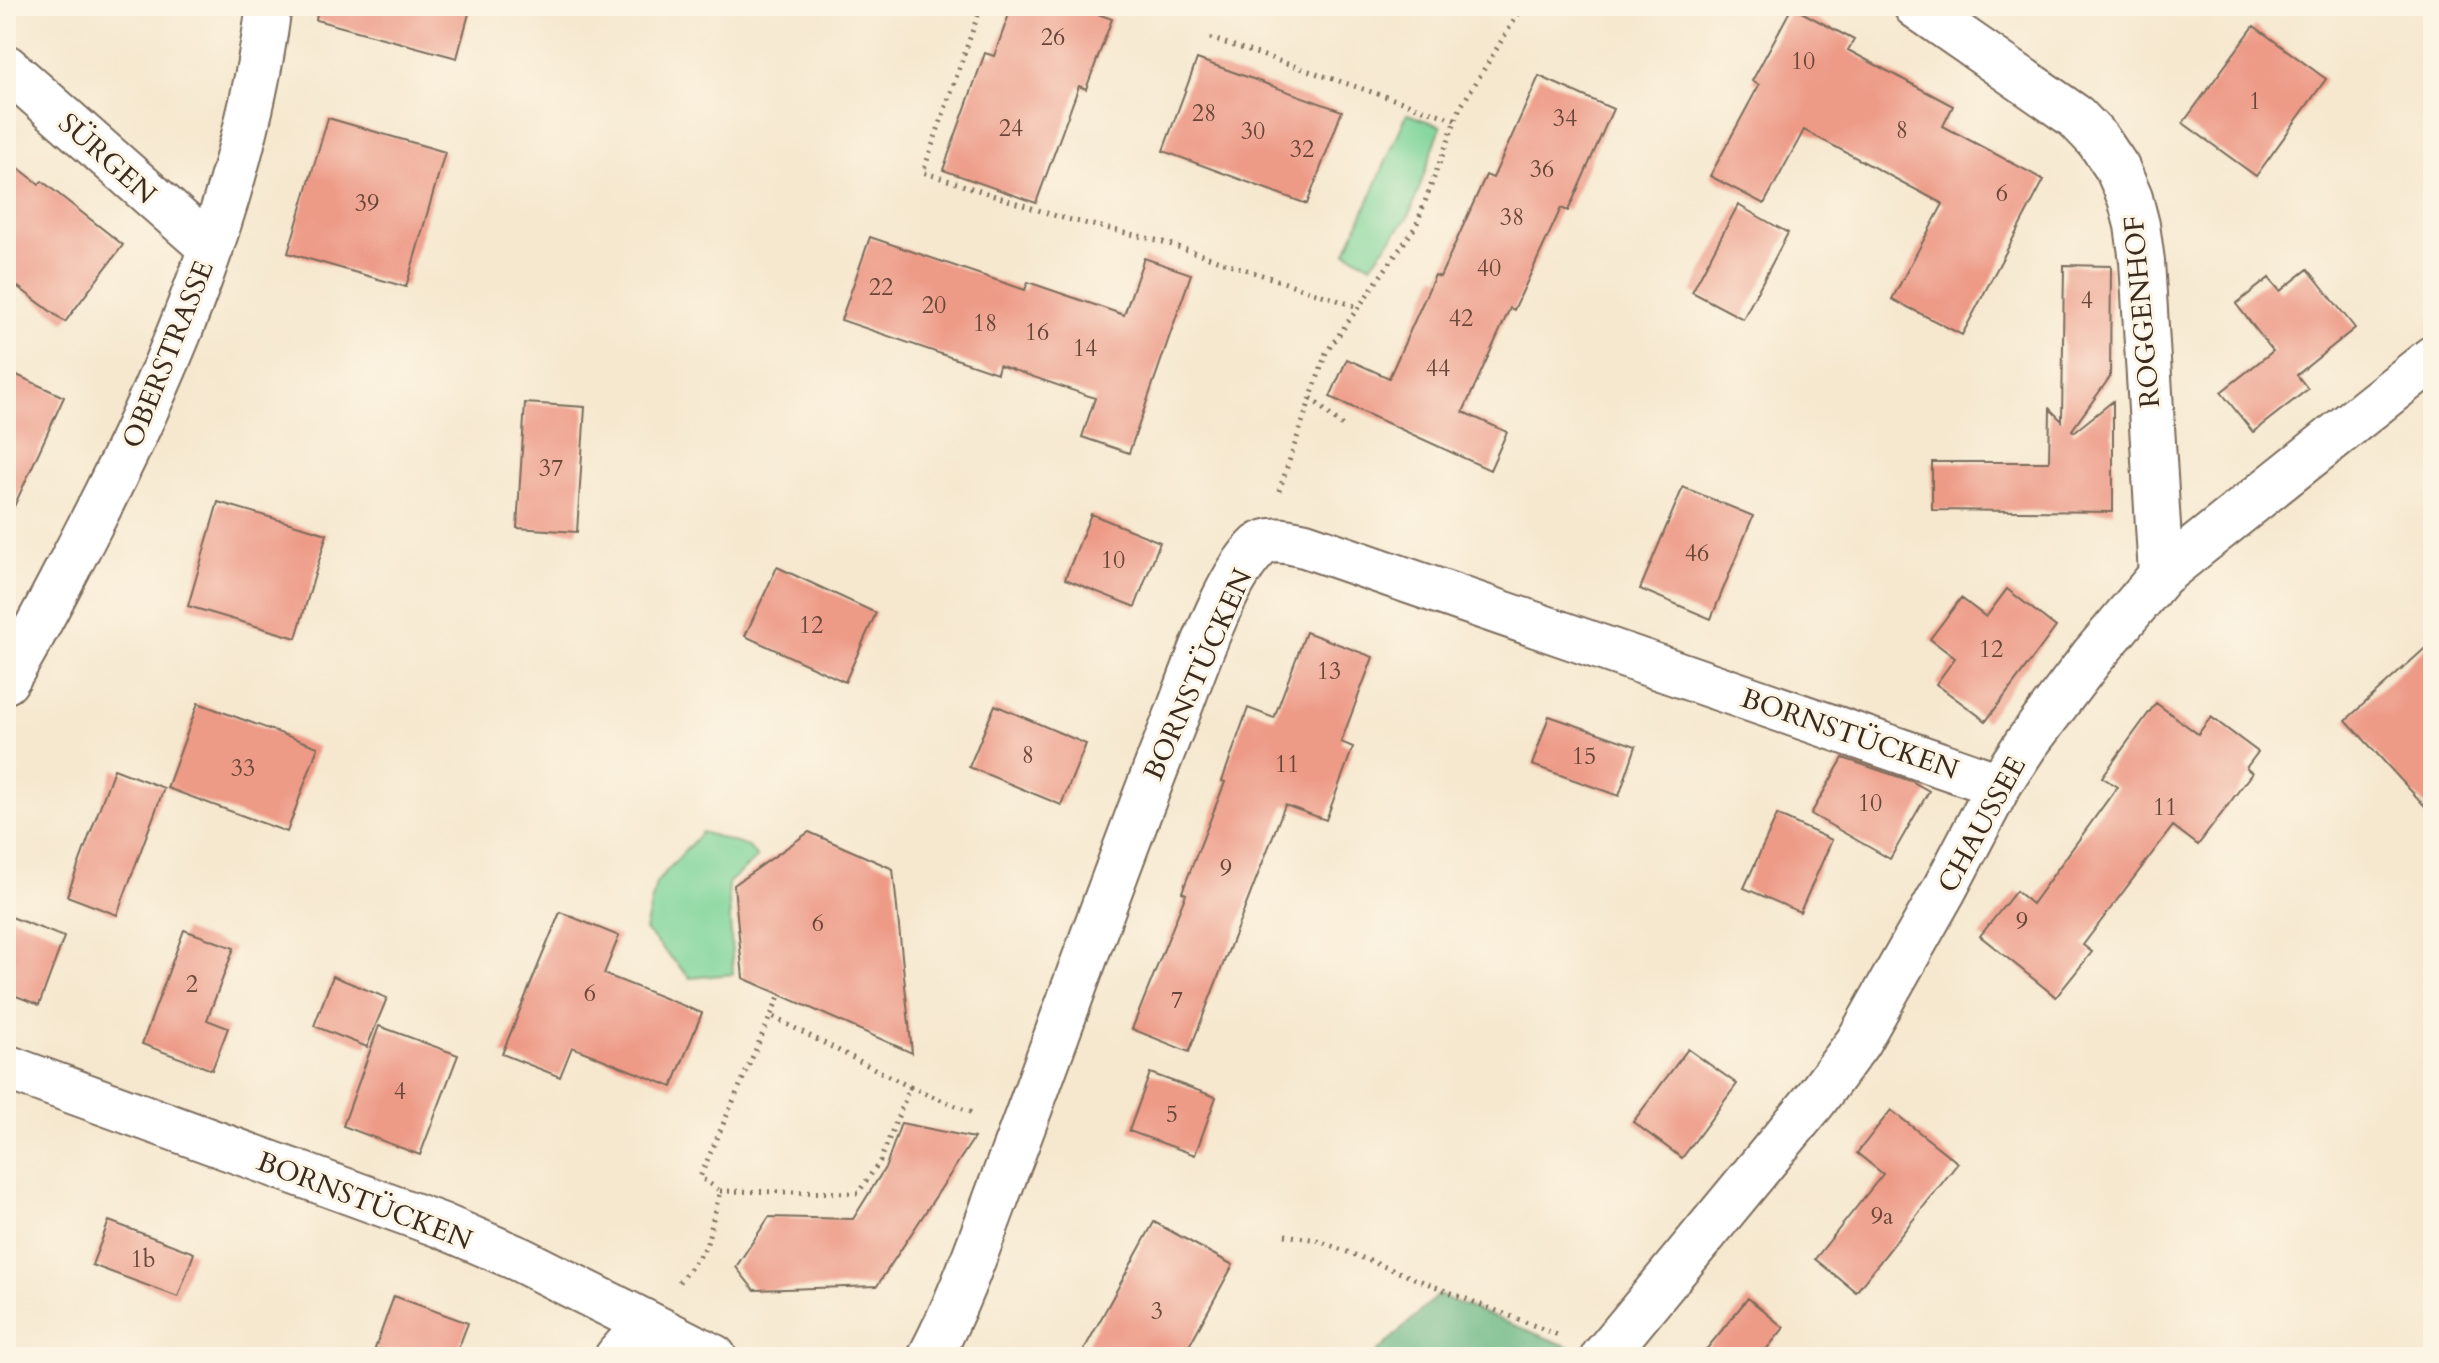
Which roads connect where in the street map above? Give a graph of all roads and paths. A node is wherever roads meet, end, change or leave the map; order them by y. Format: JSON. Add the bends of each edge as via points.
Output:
{"nodes":[{"id":1,"x":269,"y":6,"type":"edge"},
{"id":2,"x":1523,"y":6,"type":"edge"},
{"id":3,"x":1916,"y":6,"type":"edge"},
{"id":4,"x":978,"y":15,"type":"dead end"},
{"id":5,"x":1210,"y":38,"type":"dead end"},
{"id":6,"x":6,"y":67,"type":"edge"},
{"id":7,"x":1456,"y":120,"type":"junction"},
{"id":8,"x":211,"y":248,"type":"junction"},
{"id":9,"x":1358,"y":307,"type":"junction"},
{"id":10,"x":2433,"y":358,"type":"edge"},
{"id":11,"x":1311,"y":398,"type":"junction"},
{"id":12,"x":1342,"y":426,"type":"dead end"},
{"id":13,"x":1261,"y":544,"type":"junction"},
{"id":14,"x":2161,"y":575,"type":"junction"},
{"id":15,"x":6,"y":681,"type":"edge"},
{"id":16,"x":1999,"y":785,"type":"junction"},
{"id":17,"x":780,"y":994,"type":"dead end"},
{"id":18,"x":771,"y":1016,"type":"junction"},
{"id":19,"x":6,"y":1067,"type":"edge"},
{"id":20,"x":910,"y":1087,"type":"junction"},
{"id":21,"x":983,"y":1117,"type":"dead end"},
{"id":22,"x":720,"y":1191,"type":"junction"},
{"id":23,"x":1285,"y":1235,"type":"dead end"},
{"id":24,"x":646,"y":1324,"type":"junction"},
{"id":25,"x":1564,"y":1337,"type":"dead end"},
{"id":26,"x":617,"y":1357,"type":"edge"},
{"id":27,"x":714,"y":1357,"type":"edge"},
{"id":28,"x":930,"y":1357,"type":"edge"},
{"id":29,"x":1603,"y":1357,"type":"edge"}],
"edges":[{"from":1,"to":8,"type":"street","name":"OBERSTRASSE","via":[[260,72]]},
{"from":2,"to":7,"type":"path"},
{"from":3,"to":14,"type":"street","name":"ROGGENHOF","via":[[2076,117],[2098,140],[2123,183],[2142,261]]},
{"from":4,"to":9,"type":"path","via":[[923,172],[1059,217],[1160,241]]},
{"from":5,"to":7,"type":"path"},
{"from":6,"to":8,"type":"street","name":"SÜRGEN"},
{"from":7,"to":9,"type":"path","via":[[1416,226]]},
{"from":8,"to":15,"type":"street","name":"OBERSTRASSE","via":[[142,421]]},
{"from":9,"to":11,"type":"path","via":[[1326,353]]},
{"from":10,"to":14,"type":"street","name":"CHAUSSEE"},
{"from":11,"to":12,"type":"path"},
{"from":11,"to":13,"type":"path"},
{"from":13,"to":16,"type":"street","name":"BORNSTÜCKEN","via":[[1279,540],[1305,545]]},
{"from":13,"to":28,"type":"street","name":"BORNSTÜCKEN","via":[[1232,583],[1211,629],[1122,851],[980,1240]]},
{"from":14,"to":16,"type":"street","name":"CHAUSSEE","via":[[2092,657]]},
{"from":16,"to":29,"type":"street","name":"CHAUSSEE","via":[[1858,1042]]},
{"from":17,"to":18,"type":"path"},
{"from":18,"to":20,"type":"path"},
{"from":18,"to":22,"type":"path","via":[[700,1177]]},
{"from":19,"to":24,"type":"street","name":"BORNSTÜCKEN","via":[[440,1225]]},
{"from":20,"to":21,"type":"path"},
{"from":20,"to":22,"type":"path","via":[[880,1161],[858,1193]]},
{"from":22,"to":24,"type":"path","via":[[706,1247]]},
{"from":23,"to":25,"type":"path","via":[[1317,1240]]},
{"from":24,"to":26,"type":"street"},
{"from":24,"to":27,"type":"street","name":"BORNSTÜCKEN"}]}
